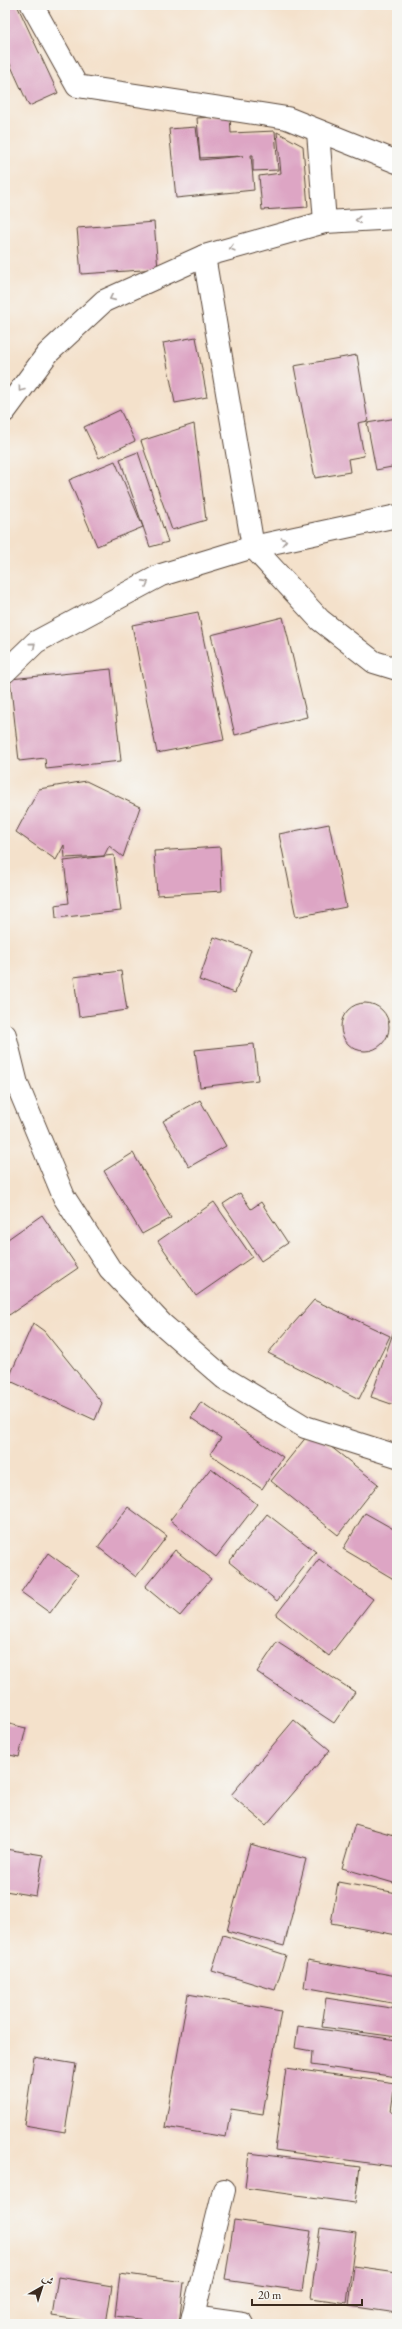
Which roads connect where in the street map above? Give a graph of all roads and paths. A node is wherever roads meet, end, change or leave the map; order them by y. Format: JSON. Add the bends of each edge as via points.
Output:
{"nodes":[{"id":1,"x":32,"y":5,"type":"edge"},
{"id":2,"x":318,"y":132,"type":"junction"},
{"id":3,"x":397,"y":162,"type":"edge"},
{"id":4,"x":397,"y":218,"type":"edge"},
{"id":5,"x":325,"y":222,"type":"junction"},
{"id":6,"x":204,"y":256,"type":"junction"},
{"id":7,"x":5,"y":411,"type":"edge"},
{"id":8,"x":397,"y":516,"type":"edge"},
{"id":9,"x":253,"y":547,"type":"junction"},
{"id":10,"x":397,"y":669,"type":"edge"},
{"id":11,"x":5,"y":672,"type":"edge"},
{"id":12,"x":5,"y":1035,"type":"edge"},
{"id":13,"x":397,"y":1456,"type":"edge"},
{"id":14,"x":224,"y":2190,"type":"dead end"},
{"id":15,"x":192,"y":2320,"type":"edge"},
{"id":16,"x":243,"y":2324,"type":"edge"}],
"edges":[{"from":1,"to":2,"type":"street","via":[[77,86],[287,118]]},
{"from":2,"to":3,"type":"street"},
{"from":2,"to":5,"type":"street"},
{"from":4,"to":5,"type":"street","one_way":true},
{"from":5,"to":6,"type":"street","one_way":true},
{"from":6,"to":7,"type":"street","one_way":true,"via":[[104,301],[48,353]]},
{"from":6,"to":9,"type":"street"},
{"from":9,"to":8,"type":"street","one_way":true},
{"from":9,"to":10,"type":"street","via":[[320,620],[374,662]]},
{"from":11,"to":9,"type":"street","one_way":true,"via":[[36,642],[160,575]]},
{"from":12,"to":13,"type":"street","via":[[17,1084],[64,1197],[115,1275],[162,1324],[224,1378],[305,1427]]},
{"from":14,"to":15,"type":"street"},
{"from":15,"to":16,"type":"street"}]}
